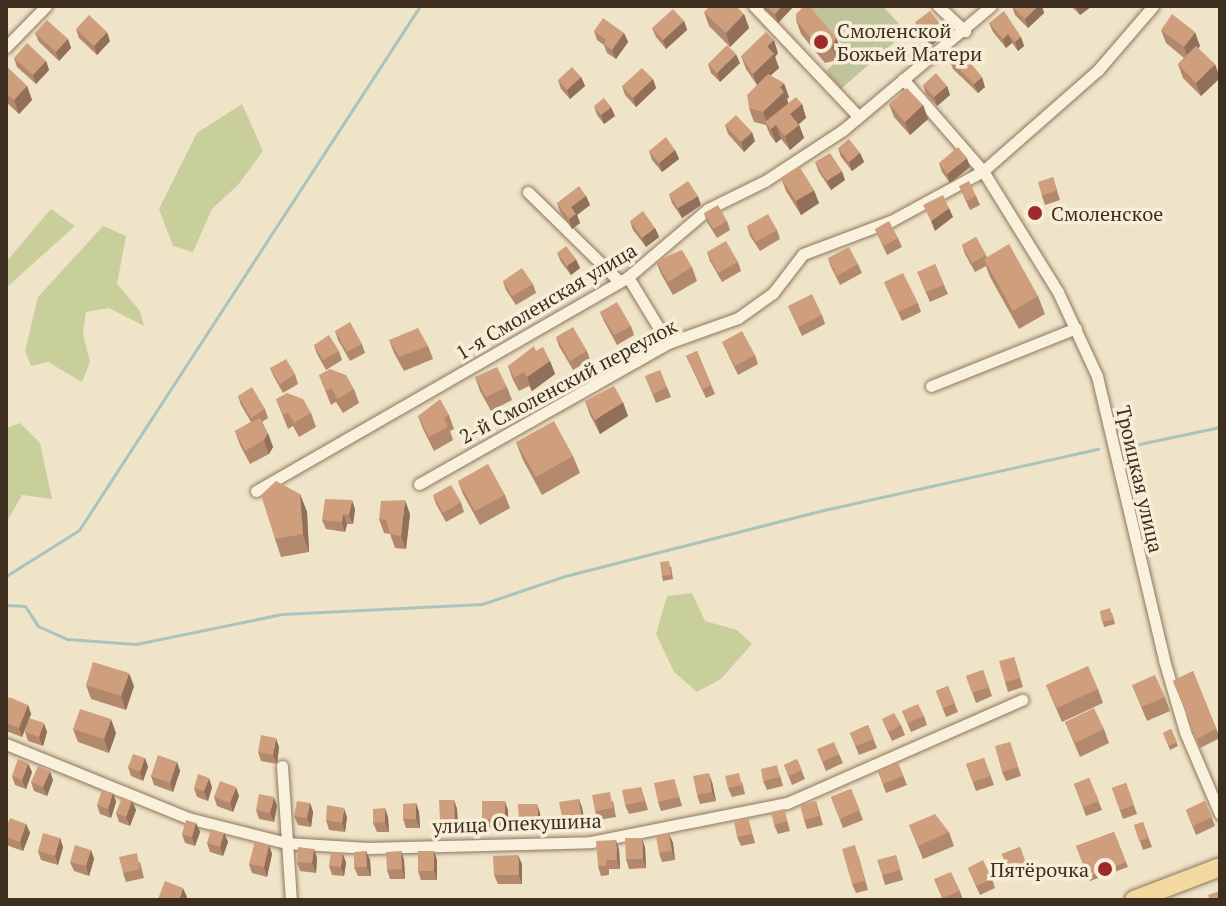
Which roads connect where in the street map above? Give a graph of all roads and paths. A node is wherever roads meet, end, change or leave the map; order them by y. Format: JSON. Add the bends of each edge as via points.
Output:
{"nodes":[{"id":1,"x":46,"y":6,"type":"edge"},
{"id":2,"x":754,"y":6,"type":"edge"},
{"id":3,"x":938,"y":6,"type":"edge"},
{"id":4,"x":991,"y":6,"type":"edge"},
{"id":5,"x":1153,"y":6,"type":"edge"},
{"id":6,"x":965,"y":31,"type":"junction"},
{"id":7,"x":6,"y":47,"type":"edge"},
{"id":8,"x":903,"y":79,"type":"junction"},
{"id":9,"x":858,"y":116,"type":"junction"},
{"id":10,"x":983,"y":171,"type":"junction"},
{"id":11,"x":528,"y":192,"type":"dead end"},
{"id":12,"x":624,"y":279,"type":"junction"},
{"id":13,"x":1076,"y":328,"type":"junction"},
{"id":14,"x":668,"y":343,"type":"junction"},
{"id":15,"x":931,"y":386,"type":"dead end"},
{"id":16,"x":419,"y":484,"type":"dead end"},
{"id":17,"x":256,"y":491,"type":"dead end"},
{"id":18,"x":1022,"y":700,"type":"dead end"},
{"id":19,"x":6,"y":744,"type":"edge"},
{"id":20,"x":282,"y":766,"type":"dead end"},
{"id":21,"x":1220,"y":814,"type":"edge"},
{"id":22,"x":286,"y":843,"type":"junction"},
{"id":23,"x":1220,"y":867,"type":"edge"},
{"id":24,"x":291,"y":900,"type":"edge"},
{"id":25,"x":1134,"y":900,"type":"edge"}],
"edges":[{"from":1,"to":7,"type":"street"},
{"from":2,"to":9,"type":"street"},
{"from":3,"to":6,"type":"street"},
{"from":4,"to":6,"type":"street","name":"1-я Смоленская улица"},
{"from":5,"to":10,"type":"street","name":"2-й Смоленский переулок","via":[[1098,70]]},
{"from":6,"to":8,"type":"street","name":"1-я Смоленская улица"},
{"from":8,"to":9,"type":"street","name":"1-я Смоленская улица"},
{"from":8,"to":10,"type":"street","name":"Троицкая улица"},
{"from":9,"to":12,"type":"street","name":"1-я Смоленская улица","via":[[777,174],[708,209]]},
{"from":10,"to":13,"type":"street","name":"Троицкая улица"},
{"from":10,"to":14,"type":"street","name":"2-й Смоленский переулок","via":[[891,221],[803,254],[773,293],[738,318]]},
{"from":11,"to":12,"type":"street"},
{"from":12,"to":14,"type":"street"},
{"from":12,"to":17,"type":"street","name":"1-я Смоленская улица"},
{"from":13,"to":15,"type":"street"},
{"from":13,"to":21,"type":"street","name":"Троицкая улица","via":[[1097,376],[1185,732]]},
{"from":14,"to":16,"type":"street","name":"2-й Смоленский переулок"},
{"from":18,"to":22,"type":"street","name":"улица Опекушина","via":[[787,803],[696,823],[591,842],[368,848]]},
{"from":19,"to":22,"type":"street","name":"улица Опекушина","via":[[188,818]]},
{"from":20,"to":22,"type":"street"},
{"from":22,"to":24,"type":"street"},
{"from":23,"to":25,"type":"main road"}]}
